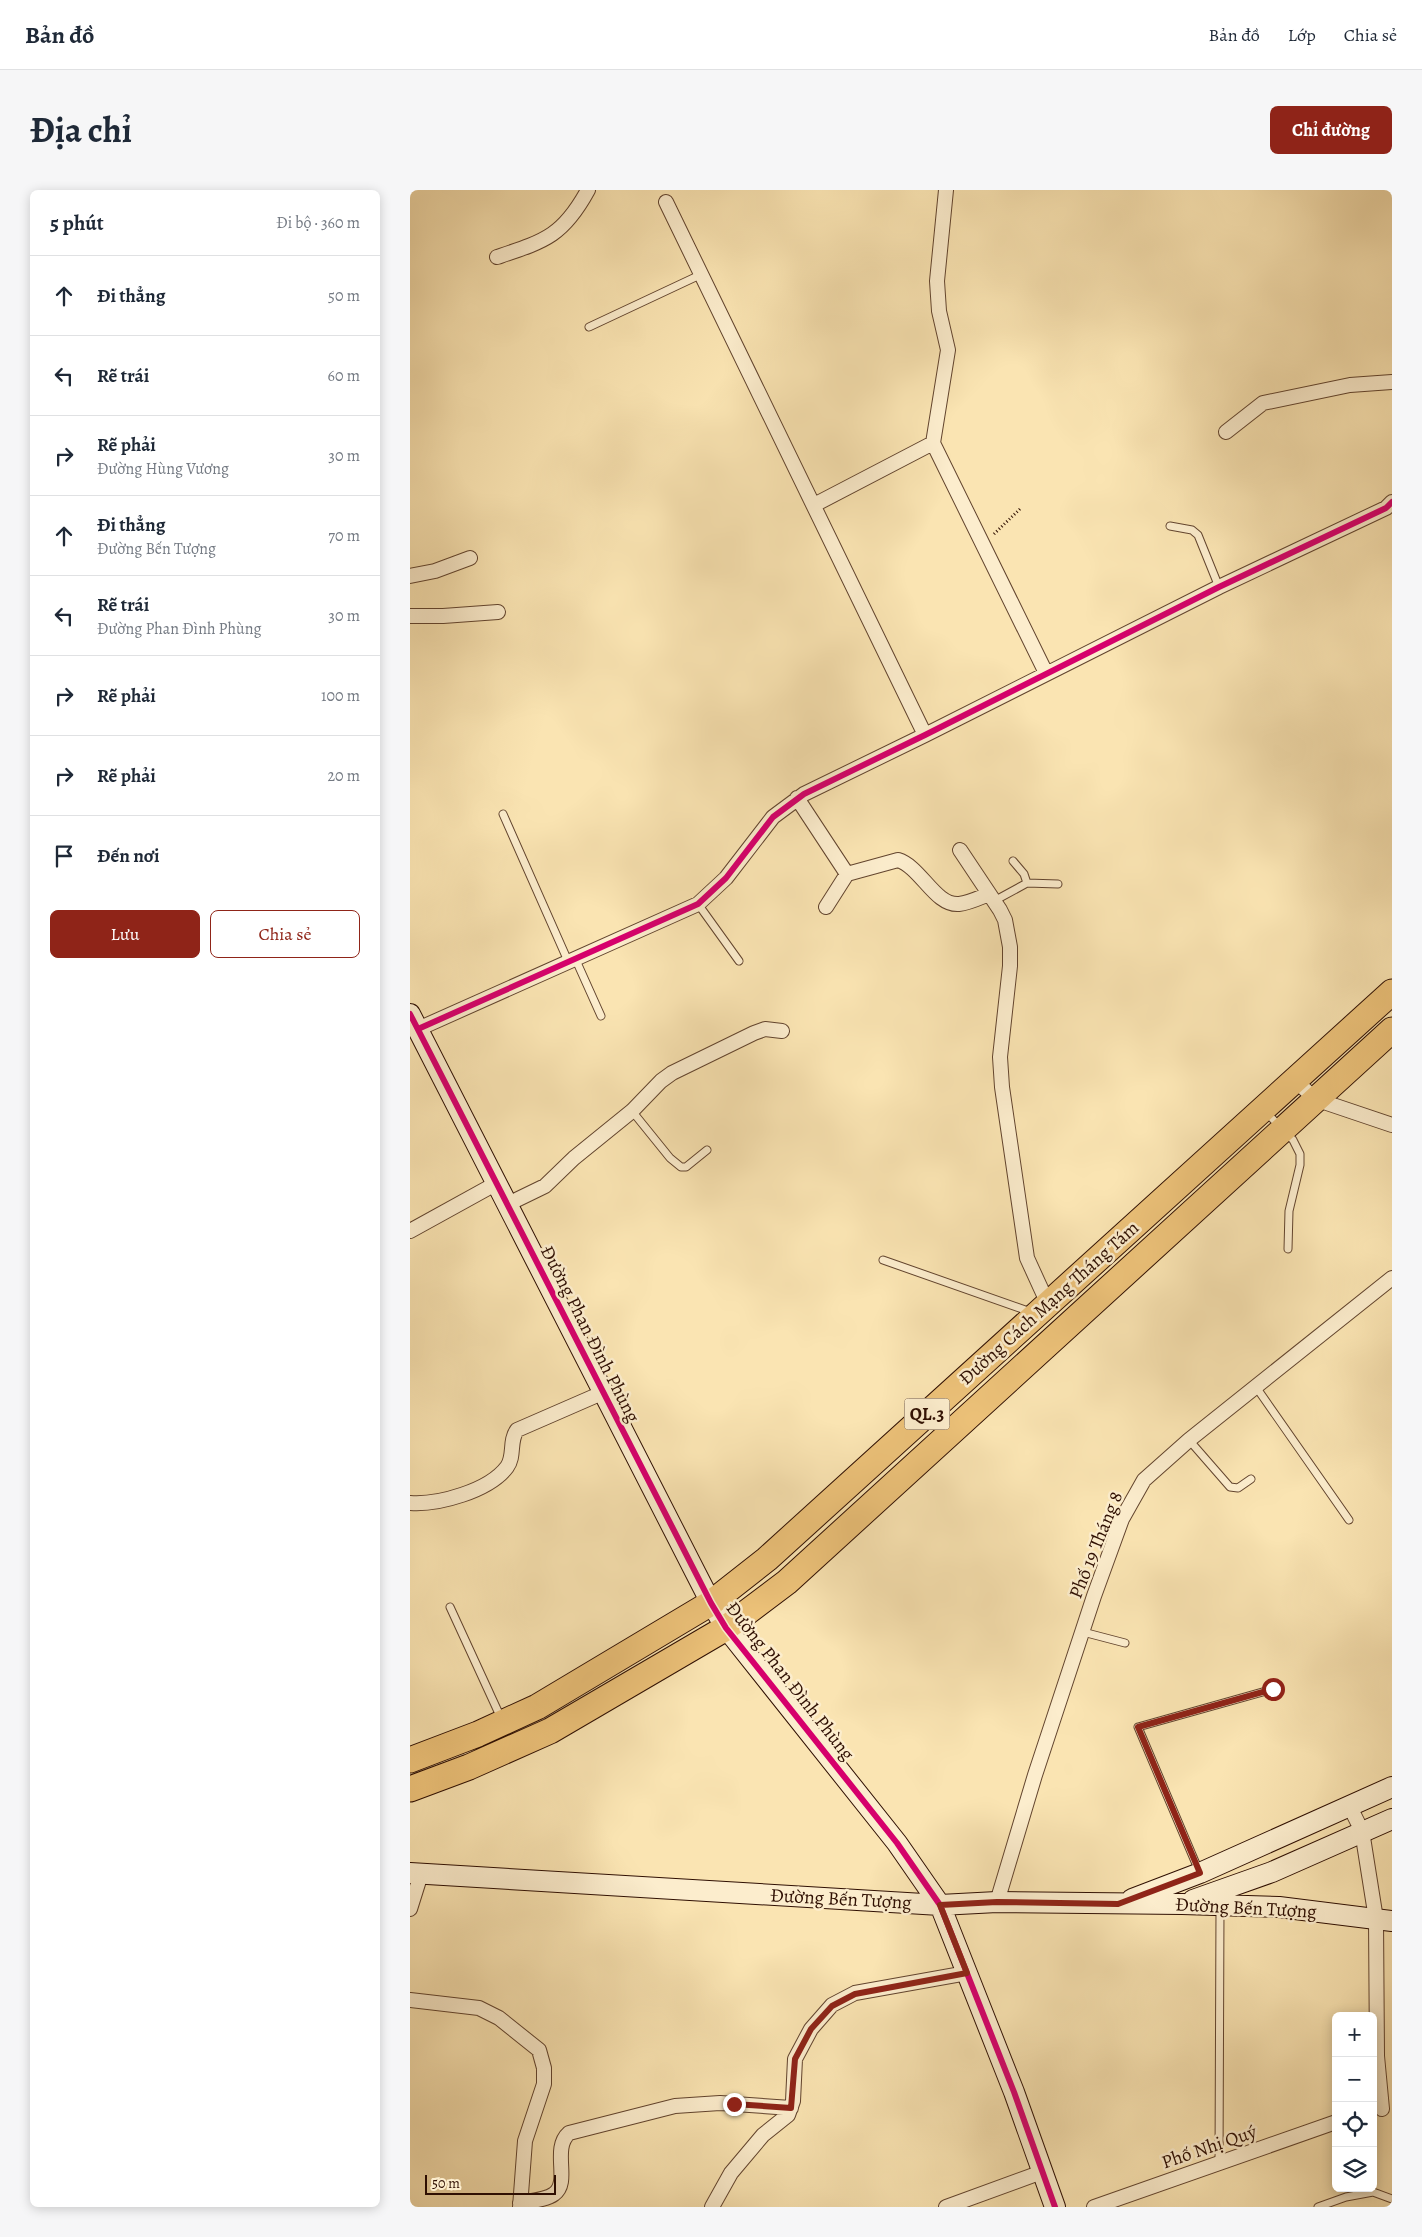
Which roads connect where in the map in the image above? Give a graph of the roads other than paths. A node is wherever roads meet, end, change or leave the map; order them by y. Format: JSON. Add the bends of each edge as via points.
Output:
{"nodes":[{"id":1,"x":588,"y":190,"type":"edge"},
{"id":2,"x":946,"y":190,"type":"edge"},
{"id":3,"x":666,"y":202,"type":"dead end"},
{"id":4,"x":497,"y":257,"type":"dead end"},
{"id":5,"x":702,"y":274,"type":"junction"},
{"id":6,"x":590,"y":327,"type":"dead end"},
{"id":7,"x":1392,"y":382,"type":"edge"},
{"id":8,"x":1226,"y":432,"type":"dead end"},
{"id":9,"x":933,"y":443,"type":"junction"},
{"id":10,"x":1392,"y":502,"type":"edge"},
{"id":11,"x":814,"y":505,"type":"junction"},
{"id":12,"x":1170,"y":526,"type":"dead end"},
{"id":13,"x":470,"y":558,"type":"dead end"},
{"id":14,"x":410,"y":576,"type":"edge"},
{"id":15,"x":1219,"y":587,"type":"junction"},
{"id":16,"x":498,"y":612,"type":"dead end"},
{"id":17,"x":410,"y":616,"type":"edge"},
{"id":18,"x":1046,"y":674,"type":"junction"},
{"id":19,"x":926,"y":735,"type":"junction"},
{"id":20,"x":797,"y":798,"type":"junction"},
{"id":21,"x":503,"y":814,"type":"dead end"},
{"id":22,"x":960,"y":850,"type":"dead end"},
{"id":23,"x":1013,"y":861,"type":"dead end"},
{"id":24,"x":847,"y":874,"type":"junction"},
{"id":25,"x":1028,"y":883,"type":"junction"},
{"id":26,"x":1058,"y":884,"type":"dead end"},
{"id":27,"x":991,"y":898,"type":"junction"},
{"id":28,"x":698,"y":904,"type":"junction"},
{"id":29,"x":826,"y":907,"type":"dead end"},
{"id":30,"x":571,"y":959,"type":"junction"},
{"id":31,"x":739,"y":961,"type":"dead end"},
{"id":32,"x":1392,"y":992,"type":"edge"},
{"id":33,"x":601,"y":1016,"type":"dead end"},
{"id":34,"x":414,"y":1021,"type":"edge"},
{"id":35,"x":1392,"y":1030,"type":"edge"},
{"id":36,"x":782,"y":1031,"type":"dead end"},
{"id":37,"x":1295,"y":1080,"type":"junction"},
{"id":38,"x":1315,"y":1099,"type":"junction"},
{"id":39,"x":1262,"y":1108,"type":"junction"},
{"id":40,"x":632,"y":1111,"type":"junction"},
{"id":41,"x":1392,"y":1124,"type":"edge"},
{"id":42,"x":1284,"y":1130,"type":"junction"},
{"id":43,"x":707,"y":1150,"type":"dead end"},
{"id":44,"x":497,"y":1182,"type":"junction"},
{"id":45,"x":508,"y":1204,"type":"junction"},
{"id":46,"x":410,"y":1231,"type":"edge"},
{"id":47,"x":1288,"y":1249,"type":"dead end"},
{"id":48,"x":883,"y":1260,"type":"dead end"},
{"id":49,"x":1392,"y":1278,"type":"edge"},
{"id":50,"x":1042,"y":1309,"type":"junction"},
{"id":51,"x":1256,"y":1387,"type":"junction"},
{"id":52,"x":602,"y":1392,"type":"junction"},
{"id":53,"x":1189,"y":1440,"type":"junction"},
{"id":54,"x":1251,"y":1479,"type":"dead end"},
{"id":55,"x":410,"y":1504,"type":"edge"},
{"id":56,"x":1349,"y":1520,"type":"dead end"},
{"id":57,"x":711,"y":1603,"type":"junction"},
{"id":58,"x":450,"y":1607,"type":"dead end"},
{"id":59,"x":726,"y":1628,"type":"junction"},
{"id":60,"x":1084,"y":1632,"type":"junction"},
{"id":61,"x":1125,"y":1643,"type":"dead end"},
{"id":62,"x":1273,"y":1689,"type":"dead end"},
{"id":63,"x":503,"y":1722,"type":"junction"},
{"id":64,"x":410,"y":1760,"type":"edge"},
{"id":65,"x":1392,"y":1787,"type":"edge"},
{"id":66,"x":410,"y":1789,"type":"edge"},
{"id":67,"x":1349,"y":1805,"type":"junction"},
{"id":68,"x":1392,"y":1819,"type":"edge"},
{"id":69,"x":1362,"y":1831,"type":"junction"},
{"id":70,"x":416,"y":1873,"type":"edge"},
{"id":71,"x":1200,"y":1873,"type":"junction"},
{"id":72,"x":997,"y":1902,"type":"junction"},
{"id":73,"x":1118,"y":1904,"type":"junction"},
{"id":74,"x":1182,"y":1904,"type":"junction"},
{"id":75,"x":940,"y":1905,"type":"junction"},
{"id":76,"x":1220,"y":1905,"type":"junction"},
{"id":77,"x":410,"y":1909,"type":"edge"},
{"id":78,"x":1384,"y":1920,"type":"edge"},
{"id":79,"x":967,"y":1973,"type":"junction"},
{"id":80,"x":410,"y":2000,"type":"edge"},
{"id":81,"x":791,"y":2108,"type":"junction"},
{"id":82,"x":1382,"y":2110,"type":"edge"},
{"id":83,"x":1332,"y":2123,"type":"edge"},
{"id":84,"x":1219,"y":2163,"type":"junction"},
{"id":85,"x":1042,"y":2172,"type":"junction"},
{"id":86,"x":1392,"y":2199,"type":"edge"},
{"id":87,"x":520,"y":2205,"type":"edge"},
{"id":88,"x":712,"y":2207,"type":"edge"},
{"id":89,"x":946,"y":2207,"type":"edge"},
{"id":90,"x":1055,"y":2207,"type":"edge"},
{"id":91,"x":1094,"y":2207,"type":"edge"},
{"id":92,"x":1318,"y":2207,"type":"edge"}],
"edges":[{"from":1,"to":4,"type":"street","via":[[572,218],[555,234],[537,244]]},
{"from":2,"to":9,"type":"street","via":[[938,281],[948,350]]},
{"from":3,"to":5,"type":"street"},
{"from":5,"to":6,"type":"lane"},
{"from":5,"to":11,"type":"street"},
{"from":7,"to":8,"type":"street","via":[[1350,386],[1263,403]]},
{"from":9,"to":11,"type":"street"},
{"from":9,"to":18,"type":"street"},
{"from":10,"to":15,"type":"street","via":[[1386,508]]},
{"from":11,"to":19,"type":"street"},
{"from":12,"to":15,"type":"lane","via":[[1192,530],[1198,535]]},
{"from":13,"to":14,"type":"street"},
{"from":15,"to":18,"type":"street"},
{"from":16,"to":17,"type":"street"},
{"from":18,"to":19,"type":"street"},
{"from":19,"to":20,"type":"street"},
{"from":20,"to":24,"type":"street"},
{"from":20,"to":28,"type":"street","via":[[772,817],[726,878]]},
{"from":21,"to":30,"type":"lane"},
{"from":22,"to":27,"type":"street"},
{"from":23,"to":25,"type":"lane"},
{"from":24,"to":27,"type":"street","via":[[898,860],[916,872],[947,903]]},
{"from":24,"to":29,"type":"street"},
{"from":25,"to":26,"type":"lane"},
{"from":25,"to":27,"type":"lane"},
{"from":27,"to":50,"type":"street","via":[[1005,920],[1010,947],[1000,1057],[1027,1258]]},
{"from":28,"to":30,"type":"street"},
{"from":28,"to":31,"type":"lane"},
{"from":30,"to":33,"type":"lane"},
{"from":30,"to":34,"type":"street"},
{"from":32,"to":37,"type":"highway","name":"Đường Cách Mạng Tháng Tám","number":"QL.3"},
{"from":34,"to":44,"type":"street","name":"Đường Phan Đình Phùng"},
{"from":35,"to":38,"type":"highway","name":"Đường Cách Mạng Tháng Tám","number":"QL.3"},
{"from":36,"to":40,"type":"street","via":[[754,1033],[672,1073]]},
{"from":37,"to":38,"type":"street"},
{"from":37,"to":39,"type":"highway","name":"Đường Cách Mạng Tháng Tám","number":"QL.3"},
{"from":38,"to":41,"type":"street"},
{"from":38,"to":42,"type":"highway","name":"Đường Cách Mạng Tháng Tám","number":"QL.3"},
{"from":39,"to":42,"type":"lane"},
{"from":39,"to":50,"type":"highway","name":"Đường Cách Mạng Tháng Tám","number":"QL.3"},
{"from":40,"to":43,"type":"lane","via":[[681,1167],[686,1167]]},
{"from":40,"to":45,"type":"street","via":[[545,1186]]},
{"from":42,"to":47,"type":"lane","via":[[1300,1154],[1289,1211]]},
{"from":42,"to":59,"type":"highway","name":"Đường Cách Mạng Tháng Tám","number":"QL.3","via":[[787,1582]]},
{"from":44,"to":45,"type":"street","name":"Đường Phan Đình Phùng"},
{"from":44,"to":46,"type":"street"},
{"from":45,"to":52,"type":"street","name":"Đường Phan Đình Phùng"},
{"from":48,"to":50,"type":"lane"},
{"from":49,"to":51,"type":"street","name":"Phố 19 Tháng 8"},
{"from":50,"to":57,"type":"highway","name":"Đường Cách Mạng Tháng Tám","number":"QL.3","via":[[768,1559]]},
{"from":51,"to":53,"type":"street","name":"Phố 19 Tháng 8"},
{"from":51,"to":56,"type":"lane"},
{"from":52,"to":55,"type":"street","via":[[517,1430],[510,1460],[495,1478],[465,1494]]},
{"from":52,"to":57,"type":"street","name":"Đường Phan Đình Phùng"},
{"from":53,"to":54,"type":"lane","via":[[1230,1487],[1238,1488]]},
{"from":53,"to":60,"type":"street","name":"Phố 19 Tháng 8","via":[[1144,1480],[1122,1519]]},
{"from":57,"to":59,"type":"street","name":"Đường Phan Đình Phùng"},
{"from":57,"to":63,"type":"highway","name":"Đường Cách Mạng Tháng Tám","number":"QL.3","via":[[537,1707]]},
{"from":58,"to":63,"type":"lane"},
{"from":59,"to":66,"type":"highway","name":"Đường Cách Mạng Tháng Tám","number":"QL.3","via":[[550,1731]]},
{"from":59,"to":75,"type":"street","name":"Đường Phan Đình Phùng","via":[[897,1843]]},
{"from":60,"to":61,"type":"lane"},
{"from":60,"to":72,"type":"street","name":"Phố 19 Tháng 8","via":[[1035,1775]]},
{"from":62,"to":71,"type":"lane","via":[[1138,1727]]},
{"from":63,"to":64,"type":"highway","name":"Đường Cách Mạng Tháng Tám","number":"QL.3"},
{"from":65,"to":67,"type":"street"},
{"from":67,"to":69,"type":"street"},
{"from":67,"to":71,"type":"street"},
{"from":68,"to":69,"type":"street"},
{"from":69,"to":74,"type":"street","via":[[1272,1872]]},
{"from":69,"to":78,"type":"street"},
{"from":70,"to":75,"type":"street","name":"Đường Bến Tượng"},
{"from":70,"to":77,"type":"street"},
{"from":71,"to":73,"type":"street"},
{"from":72,"to":73,"type":"street","name":"Đường Bến Tượng"},
{"from":72,"to":75,"type":"street","name":"Đường Bến Tượng"},
{"from":73,"to":74,"type":"street","name":"Đường Bến Tượng"},
{"from":74,"to":76,"type":"street","name":"Đường Bến Tượng"},
{"from":75,"to":79,"type":"street","name":"Đường Phan Đình Phùng"},
{"from":76,"to":78,"type":"street","name":"Đường Bến Tượng","via":[[1279,1907]]},
{"from":76,"to":84,"type":"lane"},
{"from":78,"to":82,"type":"street","via":[[1377,2056]]},
{"from":79,"to":81,"type":"street","via":[[855,1994],[832,2006],[811,2029],[795,2059]]},
{"from":79,"to":85,"type":"street","name":"Đường Phan Đình Phùng"},
{"from":80,"to":87,"type":"street","via":[[479,2008],[499,2018],[539,2050],[544,2084],[525,2141]]},
{"from":81,"to":87,"type":"street","via":[[720,2103],[675,2106],[569,2133],[560,2147],[560,2184],[556,2192]]},
{"from":81,"to":88,"type":"street","via":[[788,2115],[763,2135],[730,2173]]},
{"from":83,"to":84,"type":"street","name":"Phố Nhị Quý"},
{"from":84,"to":91,"type":"street","name":"Phố Nhị Quý"},
{"from":85,"to":89,"type":"street"},
{"from":85,"to":90,"type":"street","name":"Đường Phan Đình Phùng"},
{"from":86,"to":92,"type":"lane","via":[[1373,2192]]}]}
